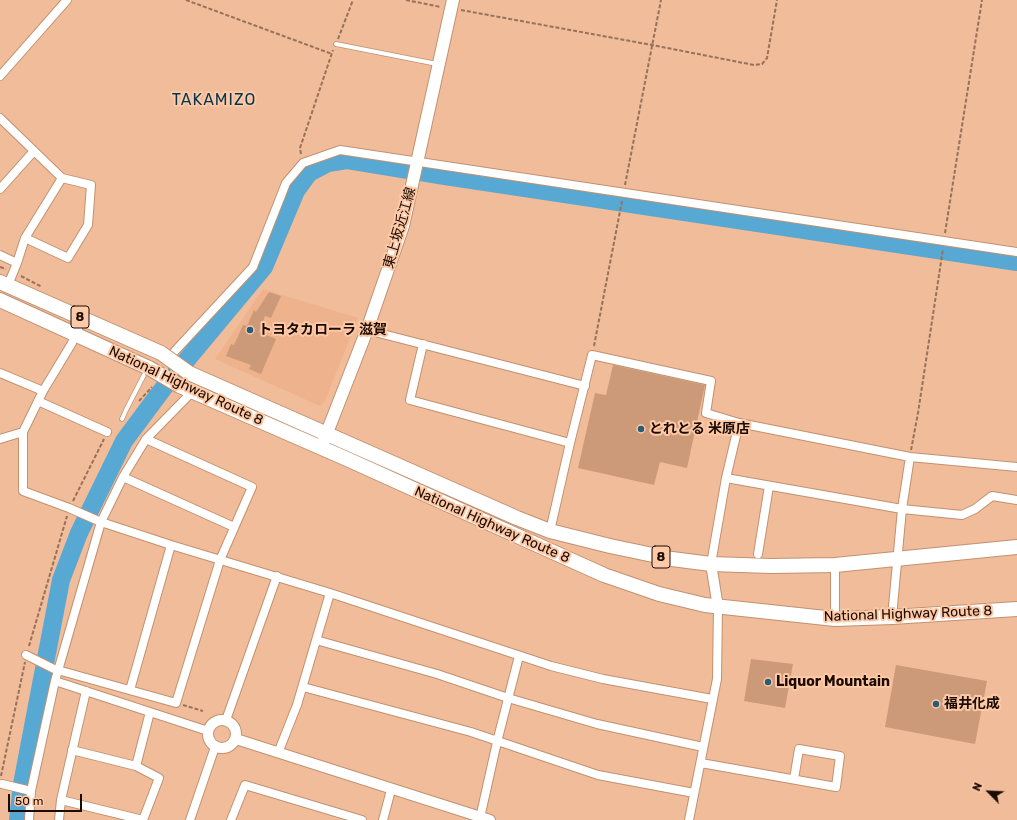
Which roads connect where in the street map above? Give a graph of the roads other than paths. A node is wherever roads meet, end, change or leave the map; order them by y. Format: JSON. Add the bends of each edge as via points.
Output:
{"nodes":[{"id":1,"x":67,"y":0,"type":"edge"},
{"id":2,"x":452,"y":4,"type":"edge"},
{"id":3,"x":336,"y":44,"type":"road end"},
{"id":4,"x":440,"y":64,"type":"junction"},
{"id":5,"x":0,"y":76,"type":"edge"},
{"id":6,"x":0,"y":118,"type":"edge"},
{"id":7,"x":34,"y":151,"type":"junction"},
{"id":8,"x":417,"y":168,"type":"junction"},
{"id":9,"x":62,"y":178,"type":"junction"},
{"id":10,"x":0,"y":189,"type":"edge"},
{"id":11,"x":25,"y":238,"type":"junction"},
{"id":12,"x":1017,"y":252,"type":"edge"},
{"id":13,"x":0,"y":256,"type":"edge"},
{"id":14,"x":17,"y":263,"type":"junction"},
{"id":15,"x":4,"y":283,"type":"edge"},
{"id":16,"x":0,"y":300,"type":"edge"},
{"id":17,"x":82,"y":318,"type":"junction"},
{"id":18,"x":367,"y":330,"type":"junction"},
{"id":19,"x":76,"y":334,"type":"junction"},
{"id":20,"x":423,"y":344,"type":"junction"},
{"id":21,"x":175,"y":351,"type":"dead end"},
{"id":22,"x":147,"y":371,"type":"junction"},
{"id":23,"x":0,"y":373,"type":"edge"},
{"id":24,"x":585,"y":386,"type":"junction"},
{"id":25,"x":186,"y":389,"type":"junction"},
{"id":26,"x":43,"y":391,"type":"junction"},
{"id":27,"x":38,"y":401,"type":"junction"},
{"id":28,"x":122,"y":419,"type":"dead end"},
{"id":29,"x":739,"y":423,"type":"junction"},
{"id":30,"x":0,"y":432,"type":"edge"},
{"id":31,"x":23,"y":432,"type":"junction"},
{"id":32,"x":107,"y":432,"type":"road end"},
{"id":33,"x":327,"y":433,"type":"junction"},
{"id":34,"x":10,"y":436,"type":"junction"},
{"id":35,"x":0,"y":439,"type":"edge"},
{"id":36,"x":146,"y":439,"type":"junction"},
{"id":37,"x":570,"y":443,"type":"junction"},
{"id":38,"x":321,"y":448,"type":"junction"},
{"id":39,"x":910,"y":457,"type":"junction"},
{"id":40,"x":1017,"y":467,"type":"edge"},
{"id":41,"x":123,"y":477,"type":"junction"},
{"id":42,"x":726,"y":478,"type":"junction"},
{"id":43,"x":769,"y":486,"type":"junction"},
{"id":44,"x":1017,"y":500,"type":"edge"},
{"id":45,"x":902,"y":509,"type":"junction"},
{"id":46,"x":99,"y":521,"type":"junction"},
{"id":47,"x":234,"y":527,"type":"junction"},
{"id":48,"x":550,"y":531,"type":"junction"},
{"id":49,"x":171,"y":545,"type":"junction"},
{"id":50,"x":1017,"y":547,"type":"edge"},
{"id":51,"x":758,"y":554,"type":"dead end"},
{"id":52,"x":897,"y":559,"type":"junction"},
{"id":53,"x":220,"y":560,"type":"junction"},
{"id":54,"x":711,"y":564,"type":"junction"},
{"id":55,"x":835,"y":565,"type":"junction"},
{"id":56,"x":277,"y":576,"type":"junction"},
{"id":57,"x":330,"y":593,"type":"junction"},
{"id":58,"x":718,"y":607,"type":"junction"},
{"id":59,"x":1017,"y":609,"type":"edge"},
{"id":60,"x":892,"y":617,"type":"junction"},
{"id":61,"x":835,"y":619,"type":"junction"},
{"id":62,"x":316,"y":640,"type":"junction"},
{"id":63,"x":27,"y":656,"type":"road end"},
{"id":64,"x":519,"y":656,"type":"junction"},
{"id":65,"x":56,"y":669,"type":"junction"},
{"id":66,"x":55,"y":681,"type":"junction"},
{"id":67,"x":303,"y":687,"type":"junction"},
{"id":68,"x":130,"y":690,"type":"junction"},
{"id":69,"x":86,"y":691,"type":"junction"},
{"id":70,"x":508,"y":698,"type":"junction"},
{"id":71,"x":712,"y":699,"type":"junction"},
{"id":72,"x":150,"y":712,"type":"junction"},
{"id":73,"x":226,"y":720,"type":"junction"},
{"id":74,"x":208,"y":731,"type":"junction"},
{"id":75,"x":236,"y":739,"type":"junction"},
{"id":76,"x":497,"y":742,"type":"junction"},
{"id":77,"x":215,"y":747,"type":"junction"},
{"id":78,"x":703,"y":747,"type":"junction"},
{"id":79,"x":72,"y":750,"type":"junction"},
{"id":80,"x":278,"y":753,"type":"junction"},
{"id":81,"x":701,"y":764,"type":"junction"},
{"id":82,"x":136,"y":766,"type":"junction"},
{"id":83,"x":794,"y":779,"type":"junction"},
{"id":84,"x":1,"y":784,"type":"edge"},
{"id":85,"x":391,"y":790,"type":"junction"},
{"id":86,"x":32,"y":791,"type":"junction"},
{"id":87,"x":694,"y":793,"type":"junction"},
{"id":88,"x":61,"y":800,"type":"junction"},
{"id":89,"x":485,"y":819,"type":"edge"},
{"id":90,"x":29,"y":820,"type":"edge"},
{"id":91,"x":59,"y":820,"type":"edge"},
{"id":92,"x":143,"y":820,"type":"edge"},
{"id":93,"x":190,"y":820,"type":"edge"},
{"id":94,"x":231,"y":820,"type":"edge"},
{"id":95,"x":362,"y":820,"type":"edge"},
{"id":96,"x":383,"y":820,"type":"edge"},
{"id":97,"x":689,"y":820,"type":"edge"}],
"edges":[{"from":1,"to":5,"type":"street"},
{"from":2,"to":4,"type":"main road","name":"東上坂近江線"},
{"from":3,"to":4,"type":"lane"},
{"from":4,"to":8,"type":"main road","name":"東上坂近江線"},
{"from":6,"to":7,"type":"street"},
{"from":7,"to":9,"type":"street"},
{"from":7,"to":10,"type":"street"},
{"from":8,"to":12,"type":"street","via":[[624,192]]},
{"from":8,"to":18,"type":"main road","name":"東上坂近江線","via":[[404,226]]},
{"from":8,"to":21,"type":"street","via":[[340,150],[303,163],[286,183],[253,267]]},
{"from":9,"to":11,"type":"street"},
{"from":9,"to":11,"type":"street","via":[[91,185],[88,225],[68,258]]},
{"from":11,"to":14,"type":"street"},
{"from":13,"to":14,"type":"street"},
{"from":14,"to":15,"type":"street"},
{"from":15,"to":17,"type":"highway","name":"National Highway Route 8","number":"8"},
{"from":16,"to":19,"type":"highway","name":"National Highway Route 8","number":"8"},
{"from":17,"to":19,"type":"street"},
{"from":17,"to":33,"type":"highway","name":"National Highway Route 8","number":"8","bridge":true,"via":[[161,353],[189,373]]},
{"from":18,"to":20,"type":"street"},
{"from":18,"to":33,"type":"main road","name":"東上坂近江線"},
{"from":19,"to":22,"type":"highway","name":"National Highway Route 8","number":"8"},
{"from":19,"to":26,"type":"street"},
{"from":20,"to":24,"type":"street"},
{"from":20,"to":37,"type":"street","via":[[410,400]]},
{"from":22,"to":25,"type":"highway","name":"National Highway Route 8","number":"8","bridge":true},
{"from":22,"to":28,"type":"lane"},
{"from":23,"to":26,"type":"street"},
{"from":24,"to":29,"type":"street","via":[[592,355],[711,381],[706,414]]},
{"from":24,"to":37,"type":"street"},
{"from":25,"to":36,"type":"street"},
{"from":25,"to":38,"type":"highway","name":"National Highway Route 8","number":"8"},
{"from":26,"to":27,"type":"street"},
{"from":27,"to":31,"type":"street"},
{"from":27,"to":32,"type":"street"},
{"from":29,"to":39,"type":"street"},
{"from":29,"to":42,"type":"street"},
{"from":30,"to":34,"type":"street"},
{"from":31,"to":34,"type":"street"},
{"from":31,"to":46,"type":"street","via":[[23,491]]},
{"from":33,"to":38,"type":"main road","name":"東上坂近江線"},
{"from":33,"to":48,"type":"highway","name":"National Highway Route 8","number":"8"},
{"from":34,"to":35,"type":"street"},
{"from":36,"to":41,"type":"street"},
{"from":36,"to":47,"type":"street","via":[[252,487]]},
{"from":37,"to":48,"type":"street"},
{"from":38,"to":58,"type":"highway","name":"National Highway Route 8","number":"8","via":[[604,575],[659,594]]},
{"from":39,"to":40,"type":"street"},
{"from":39,"to":45,"type":"street"},
{"from":41,"to":46,"type":"street"},
{"from":41,"to":47,"type":"street"},
{"from":42,"to":43,"type":"street"},
{"from":42,"to":54,"type":"street"},
{"from":43,"to":45,"type":"street"},
{"from":43,"to":51,"type":"street"},
{"from":44,"to":45,"type":"street","via":[[992,496],[962,515]]},
{"from":45,"to":52,"type":"street"},
{"from":46,"to":49,"type":"street"},
{"from":46,"to":65,"type":"street"},
{"from":47,"to":53,"type":"street"},
{"from":48,"to":54,"type":"highway","name":"National Highway Route 8","number":"8","via":[[618,548]]},
{"from":49,"to":53,"type":"street"},
{"from":49,"to":68,"type":"street"},
{"from":50,"to":52,"type":"highway","name":"National Highway Route 8","number":"8"},
{"from":52,"to":55,"type":"highway","name":"National Highway Route 8","number":"8"},
{"from":52,"to":60,"type":"street"},
{"from":53,"to":56,"type":"street"},
{"from":53,"to":68,"type":"street","via":[[176,703]]},
{"from":54,"to":55,"type":"highway","name":"National Highway Route 8","number":"8"},
{"from":54,"to":58,"type":"street"},
{"from":55,"to":61,"type":"street"},
{"from":56,"to":57,"type":"street"},
{"from":56,"to":73,"type":"street"},
{"from":57,"to":62,"type":"street"},
{"from":57,"to":64,"type":"street"},
{"from":58,"to":61,"type":"highway","name":"National Highway Route 8","number":"8"},
{"from":58,"to":71,"type":"street","via":[[717,679]]},
{"from":59,"to":60,"type":"highway","name":"National Highway Route 8","number":"8"},
{"from":60,"to":61,"type":"highway","name":"National Highway Route 8","number":"8"},
{"from":62,"to":67,"type":"street"},
{"from":62,"to":70,"type":"street","via":[[437,674]]},
{"from":63,"to":65,"type":"street"},
{"from":64,"to":70,"type":"street"},
{"from":64,"to":71,"type":"street","via":[[603,679]]},
{"from":65,"to":66,"type":"street"},
{"from":65,"to":68,"type":"street"},
{"from":66,"to":69,"type":"street"},
{"from":66,"to":86,"type":"street"},
{"from":67,"to":76,"type":"street","via":[[471,732]]},
{"from":67,"to":80,"type":"street"},
{"from":69,"to":72,"type":"street"},
{"from":69,"to":79,"type":"street"},
{"from":70,"to":76,"type":"street"},
{"from":70,"to":78,"type":"street","via":[[597,724]]},
{"from":71,"to":78,"type":"street"},
{"from":72,"to":74,"type":"street"},
{"from":72,"to":82,"type":"street"},
{"from":73,"to":74,"type":"street","via":[[213,723]]},
{"from":73,"to":75,"type":"street","via":[[234,725]]},
{"from":74,"to":77,"type":"street","via":[[209,740]]},
{"from":75,"to":77,"type":"street","via":[[227,748]]},
{"from":75,"to":80,"type":"street"},
{"from":76,"to":87,"type":"street","via":[[598,775]]},
{"from":76,"to":89,"type":"street"},
{"from":77,"to":93,"type":"street"},
{"from":78,"to":81,"type":"street"},
{"from":79,"to":82,"type":"street"},
{"from":79,"to":88,"type":"street"},
{"from":80,"to":85,"type":"street"},
{"from":81,"to":83,"type":"street"},
{"from":81,"to":87,"type":"street"},
{"from":82,"to":92,"type":"street","via":[[158,778]]},
{"from":83,"to":83,"type":"street","via":[[836,787],[840,756],[799,749]]},
{"from":84,"to":86,"type":"street"},
{"from":85,"to":89,"type":"street"},
{"from":85,"to":96,"type":"street"},
{"from":86,"to":90,"type":"street"},
{"from":87,"to":97,"type":"street"},
{"from":88,"to":91,"type":"street"},
{"from":88,"to":92,"type":"street"},
{"from":94,"to":95,"type":"street","via":[[244,785]]}]}
